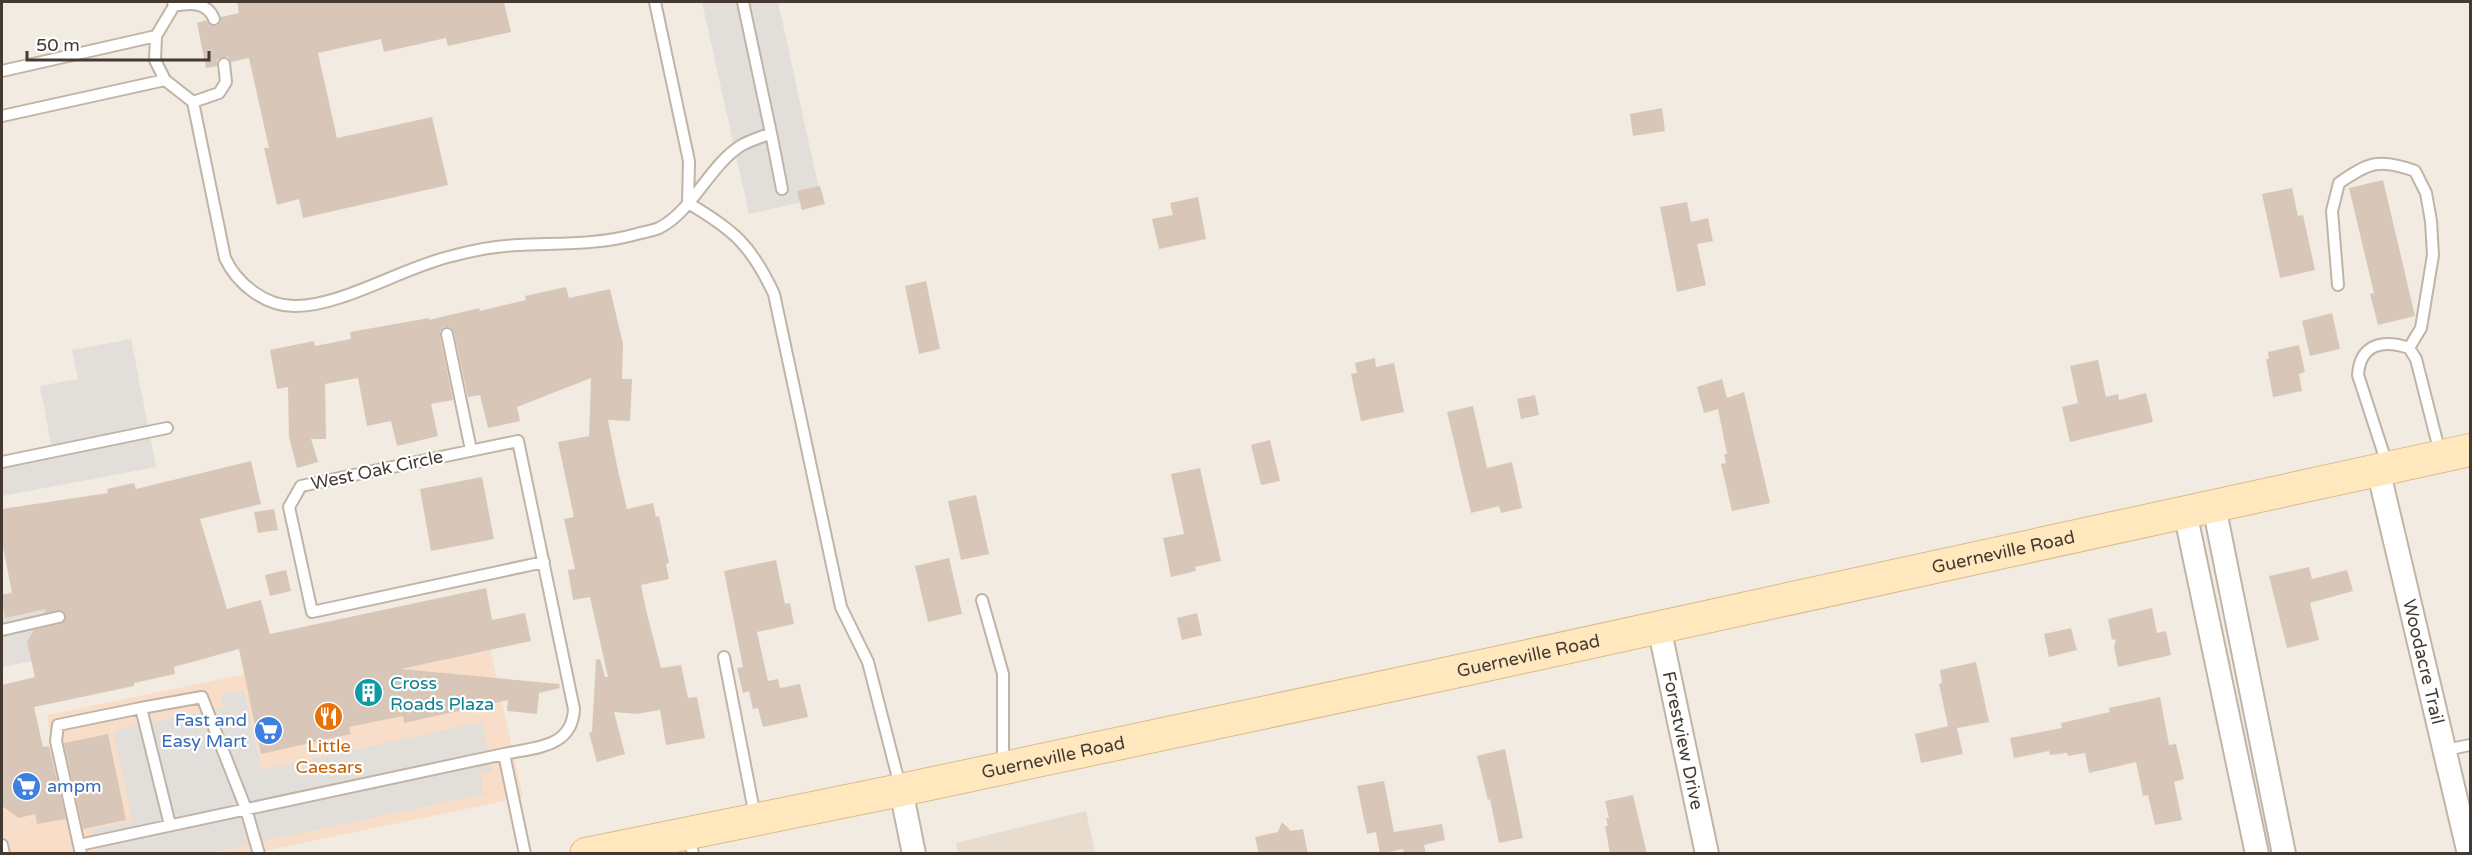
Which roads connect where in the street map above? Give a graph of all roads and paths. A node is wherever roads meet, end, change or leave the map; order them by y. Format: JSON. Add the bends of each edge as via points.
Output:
{"nodes":[{"id":1,"x":655,"y":2,"type":"edge"},
{"id":2,"x":744,"y":2,"type":"edge"},
{"id":3,"x":173,"y":4,"type":"edge"},
{"id":4,"x":214,"y":18,"type":"dead end"},
{"id":5,"x":156,"y":36,"type":"junction"},
{"id":6,"x":224,"y":64,"type":"dead end"},
{"id":7,"x":2,"y":71,"type":"edge"},
{"id":8,"x":165,"y":80,"type":"junction"},
{"id":9,"x":193,"y":102,"type":"junction"},
{"id":10,"x":2,"y":116,"type":"edge"},
{"id":11,"x":771,"y":133,"type":"junction"},
{"id":12,"x":782,"y":189,"type":"dead end"},
{"id":13,"x":688,"y":203,"type":"junction"},
{"id":14,"x":2338,"y":285,"type":"dead end"},
{"id":15,"x":447,"y":334,"type":"dead end"},
{"id":16,"x":2409,"y":348,"type":"junction"},
{"id":17,"x":167,"y":428,"type":"dead end"},
{"id":18,"x":471,"y":450,"type":"junction"},
{"id":19,"x":2470,"y":450,"type":"edge"},
{"id":20,"x":2440,"y":456,"type":"junction"},
{"id":21,"x":2,"y":462,"type":"edge"},
{"id":22,"x":2383,"y":468,"type":"junction"},
{"id":23,"x":2199,"y":509,"type":"junction"},
{"id":24,"x":544,"y":562,"type":"junction"},
{"id":25,"x":982,"y":600,"type":"dead end"},
{"id":26,"x":58,"y":617,"type":"dead end"},
{"id":27,"x":1659,"y":627,"type":"junction"},
{"id":28,"x":2,"y":630,"type":"edge"},
{"id":29,"x":724,"y":657,"type":"dead end"},
{"id":30,"x":141,"y":708,"type":"junction"},
{"id":31,"x":2470,"y":745,"type":"edge"},
{"id":32,"x":2445,"y":750,"type":"junction"},
{"id":33,"x":504,"y":754,"type":"junction"},
{"id":34,"x":1002,"y":768,"type":"junction"},
{"id":35,"x":901,"y":790,"type":"junction"},
{"id":36,"x":246,"y":809,"type":"junction"},
{"id":37,"x":756,"y":819,"type":"junction"},
{"id":38,"x":170,"y":825,"type":"junction"},
{"id":39,"x":691,"y":843,"type":"edge"},
{"id":40,"x":2,"y":845,"type":"edge"},
{"id":41,"x":80,"y":849,"type":"edge"},
{"id":42,"x":597,"y":852,"type":"edge"},
{"id":43,"x":4,"y":854,"type":"edge"},
{"id":44,"x":259,"y":854,"type":"edge"},
{"id":45,"x":525,"y":854,"type":"edge"},
{"id":46,"x":914,"y":854,"type":"edge"},
{"id":47,"x":1707,"y":854,"type":"edge"},
{"id":48,"x":2257,"y":854,"type":"edge"},
{"id":49,"x":2284,"y":854,"type":"edge"},
{"id":50,"x":2469,"y":854,"type":"edge"}],
"edges":[{"from":1,"to":13,"type":"lane","via":[[689,161]]},
{"from":2,"to":11,"type":"lane"},
{"from":3,"to":4,"type":"lane","via":[[199,5],[212,12]]},
{"from":3,"to":5,"type":"lane"},
{"from":5,"to":7,"type":"lane"},
{"from":5,"to":8,"type":"lane","via":[[155,60]]},
{"from":6,"to":9,"type":"lane","via":[[226,81],[219,93]]},
{"from":8,"to":9,"type":"lane"},
{"from":8,"to":10,"type":"lane"},
{"from":9,"to":13,"type":"lane","via":[[225,258],[239,282],[273,302],[296,306],[320,302],[414,267],[484,249],[624,237],[659,228]]},
{"from":11,"to":12,"type":"lane"},
{"from":11,"to":13,"type":"lane","via":[[741,145]]},
{"from":13,"to":35,"type":"lane","via":[[742,240],[761,266],[774,294],[841,607],[871,673]]},
{"from":14,"to":16,"type":"lane","via":[[2332,211],[2339,183],[2364,166],[2394,163],[2415,171],[2426,193],[2433,255],[2421,328]]},
{"from":15,"to":18,"type":"lane"},
{"from":16,"to":20,"type":"lane","via":[[2416,359]]},
{"from":16,"to":22,"type":"lane","via":[[2396,343],[2379,345],[2365,351],[2359,362],[2358,375]]},
{"from":17,"to":21,"type":"lane"},
{"from":18,"to":24,"type":"lane","name":"West Oak Circle","via":[[518,441]]},
{"from":18,"to":24,"type":"lane","name":"West Oak Circle","via":[[301,486],[289,507],[312,612]]},
{"from":19,"to":20,"type":"main road","name":"Guerneville Road"},
{"from":20,"to":22,"type":"main road","name":"Guerneville Road"},
{"from":22,"to":23,"type":"main road","name":"Guerneville Road"},
{"from":22,"to":32,"type":"street","name":"Woodacre Trail"},
{"from":23,"to":27,"type":"main road","name":"Guerneville Road"},
{"from":23,"to":48,"type":"street"},
{"from":23,"to":49,"type":"street"},
{"from":24,"to":33,"type":"lane","name":"West Oak Circle","via":[[574,708],[573,721],[557,741]]},
{"from":25,"to":34,"type":"lane","via":[[1003,674]]},
{"from":26,"to":28,"type":"lane"},
{"from":27,"to":34,"type":"main road","name":"Guerneville Road"},
{"from":27,"to":47,"type":"street","name":"Forestview Drive"},
{"from":29,"to":37,"type":"lane"},
{"from":30,"to":36,"type":"lane","via":[[202,697]]},
{"from":30,"to":38,"type":"lane"},
{"from":30,"to":41,"type":"lane","via":[[58,725],[56,741]]},
{"from":31,"to":32,"type":"lane"},
{"from":32,"to":50,"type":"street","name":"Woodacre Trail"},
{"from":33,"to":36,"type":"lane","name":"West Oak Circle"},
{"from":33,"to":45,"type":"lane"},
{"from":34,"to":35,"type":"main road","name":"Guerneville Road"},
{"from":35,"to":37,"type":"main road","name":"Guerneville Road"},
{"from":35,"to":46,"type":"street"},
{"from":36,"to":38,"type":"lane","name":"West Oak Circle"},
{"from":36,"to":44,"type":"lane"},
{"from":37,"to":39,"type":"main road","name":"Guerneville Road"},
{"from":38,"to":41,"type":"lane","name":"West Oak Circle"},
{"from":39,"to":42,"type":"main road","name":"Guerneville Road"},
{"from":40,"to":43,"type":"lane"}]}
